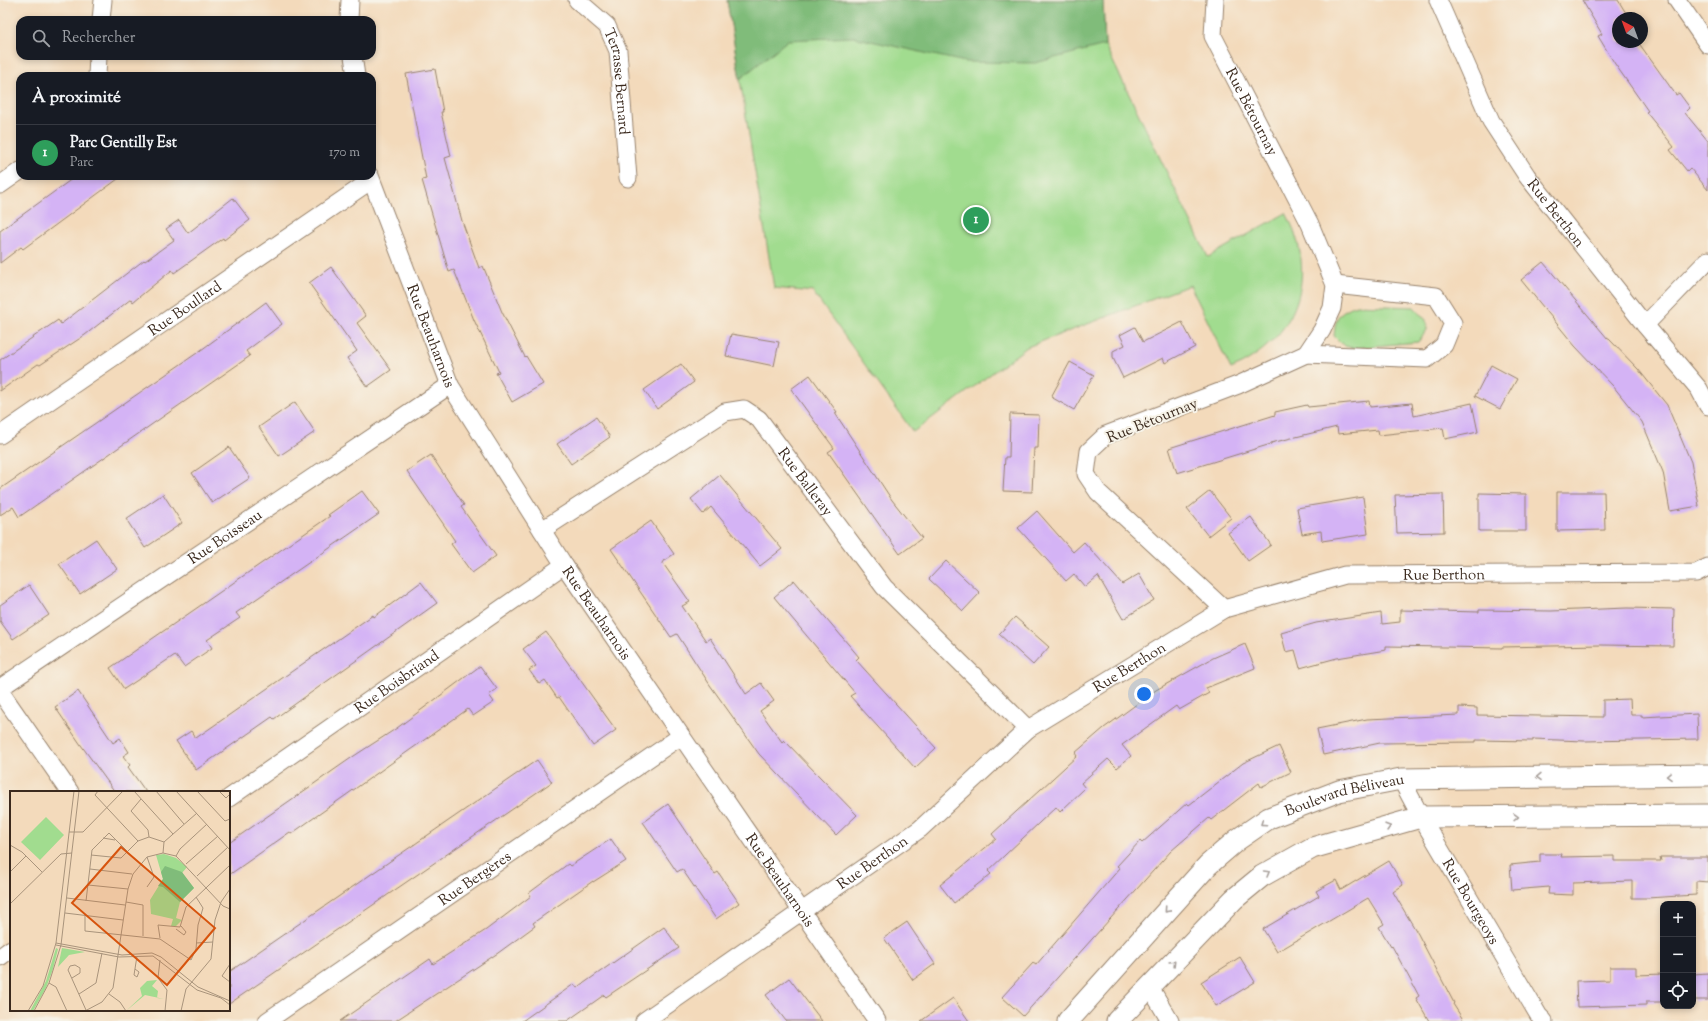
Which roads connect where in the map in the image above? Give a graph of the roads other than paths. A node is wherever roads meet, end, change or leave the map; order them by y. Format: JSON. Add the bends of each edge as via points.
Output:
{"nodes":[{"id":1,"x":103,"y":0,"type":"edge"},
{"id":2,"x":350,"y":0,"type":"edge"},
{"id":3,"x":577,"y":0,"type":"edge"},
{"id":4,"x":1215,"y":0,"type":"edge"},
{"id":5,"x":1438,"y":0,"type":"edge"},
{"id":6,"x":1677,"y":0,"type":"edge"},
{"id":7,"x":101,"y":16,"type":"edge"},
{"id":8,"x":349,"y":16,"type":"edge"},
{"id":9,"x":1708,"y":45,"type":"edge"},
{"id":10,"x":98,"y":60,"type":"edge"},
{"id":11,"x":354,"y":60,"type":"edge"},
{"id":12,"x":97,"y":72,"type":"edge"},
{"id":13,"x":355,"y":72,"type":"edge"},
{"id":14,"x":16,"y":174,"type":"edge"},
{"id":15,"x":628,"y":178,"type":"dead end"},
{"id":16,"x":369,"y":180,"type":"edge"},
{"id":17,"x":370,"y":180,"type":"edge"},
{"id":18,"x":0,"y":185,"type":"edge"},
{"id":19,"x":1708,"y":260,"type":"edge"},
{"id":20,"x":1335,"y":285,"type":"junction"},
{"id":21,"x":1645,"y":325,"type":"junction"},
{"id":22,"x":1306,"y":354,"type":"junction"},
{"id":23,"x":450,"y":385,"type":"junction"},
{"id":24,"x":1708,"y":406,"type":"edge"},
{"id":25,"x":0,"y":435,"type":"edge"},
{"id":26,"x":542,"y":530,"type":"junction"},
{"id":27,"x":564,"y":565,"type":"junction"},
{"id":28,"x":1708,"y":567,"type":"edge"},
{"id":29,"x":1224,"y":609,"type":"junction"},
{"id":30,"x":0,"y":689,"type":"edge"},
{"id":31,"x":1028,"y":729,"type":"junction"},
{"id":32,"x":681,"y":736,"type":"junction"},
{"id":33,"x":1708,"y":775,"type":"edge"},
{"id":34,"x":1401,"y":779,"type":"junction"},
{"id":35,"x":69,"y":791,"type":"edge"},
{"id":36,"x":230,"y":797,"type":"edge"},
{"id":37,"x":1708,"y":814,"type":"edge"},
{"id":38,"x":1421,"y":818,"type":"junction"},
{"id":39,"x":802,"y":911,"type":"junction"},
{"id":40,"x":10,"y":950,"type":"edge"},
{"id":41,"x":0,"y":956,"type":"edge"},
{"id":42,"x":1150,"y":987,"type":"junction"},
{"id":43,"x":267,"y":1021,"type":"edge"},
{"id":44,"x":644,"y":1021,"type":"edge"},
{"id":45,"x":877,"y":1021,"type":"edge"},
{"id":46,"x":1068,"y":1021,"type":"edge"},
{"id":47,"x":1117,"y":1021,"type":"edge"},
{"id":48,"x":1170,"y":1021,"type":"edge"},
{"id":49,"x":1544,"y":1021,"type":"edge"}],
"edges":[{"from":1,"to":7,"type":"street"},
{"from":2,"to":8,"type":"street"},
{"from":3,"to":15,"type":"street","name":"Terrasse Bernard","via":[[607,26],[618,51]]},
{"from":4,"to":20,"type":"street","name":"Rue Bétournay","via":[[1213,36],[1310,224]]},
{"from":5,"to":21,"type":"street","name":"Rue Berthon","via":[[1491,121],[1527,176]]},
{"from":6,"to":9,"type":"street"},
{"from":10,"to":12,"type":"street"},
{"from":11,"to":13,"type":"street"},
{"from":14,"to":18,"type":"street"},
{"from":16,"to":25,"type":"street","name":"Rue Boullard"},
{"from":17,"to":23,"type":"street","name":"Rue Beauharnois"},
{"from":19,"to":21,"type":"street"},
{"from":20,"to":22,"type":"street","name":"Rue Bétournay","via":[[1332,308],[1322,330]]},
{"from":20,"to":22,"type":"street","name":"Rue Bétournay","via":[[1436,296],[1453,323],[1444,345],[1428,359]]},
{"from":21,"to":24,"type":"street","name":"Rue Berthon","via":[[1699,389]]},
{"from":22,"to":29,"type":"street","name":"Rue Bétournay","via":[[1238,385],[1106,435],[1089,451],[1086,474],[1098,492]]},
{"from":23,"to":26,"type":"street","name":"Rue Beauharnois"},
{"from":23,"to":30,"type":"street","name":"Rue Boisseau"},
{"from":26,"to":27,"type":"street","name":"Rue Beauharnois"},
{"from":26,"to":31,"type":"street","name":"Rue Balleray","via":[[725,412],[744,409],[759,419],[884,587]]},
{"from":27,"to":32,"type":"street","name":"Rue Beauharnois"},
{"from":27,"to":36,"type":"street","name":"Rue Boisbriand"},
{"from":28,"to":29,"type":"street","name":"Rue Berthon","via":[[1696,573],[1345,575]]},
{"from":29,"to":31,"type":"street","name":"Rue Berthon"},
{"from":30,"to":35,"type":"street"},
{"from":31,"to":39,"type":"street","name":"Rue Berthon","via":[[920,828]]},
{"from":32,"to":39,"type":"street","name":"Rue Beauharnois"},
{"from":32,"to":43,"type":"street","name":"Rue Bergères"},
{"from":33,"to":34,"type":"street","name":"Boulevard Béliveau","one_way":true},
{"from":34,"to":38,"type":"street","name":"Rue Bourgeoys"},
{"from":34,"to":46,"type":"street","name":"Boulevard Béliveau","one_way":true,"via":[[1339,791],[1269,818],[1237,840],[1208,865]]},
{"from":38,"to":37,"type":"street","one_way":true},
{"from":42,"to":38,"type":"street","one_way":true,"via":[[1234,900],[1262,876],[1312,848]]},
{"from":38,"to":49,"type":"street","name":"Rue Bourgeoys"},
{"from":39,"to":44,"type":"street","name":"Rue Berthon"},
{"from":39,"to":45,"type":"street","name":"Rue Beauharnois"},
{"from":40,"to":41,"type":"street"},
{"from":42,"to":47,"type":"street"},
{"from":42,"to":48,"type":"street"}]}
